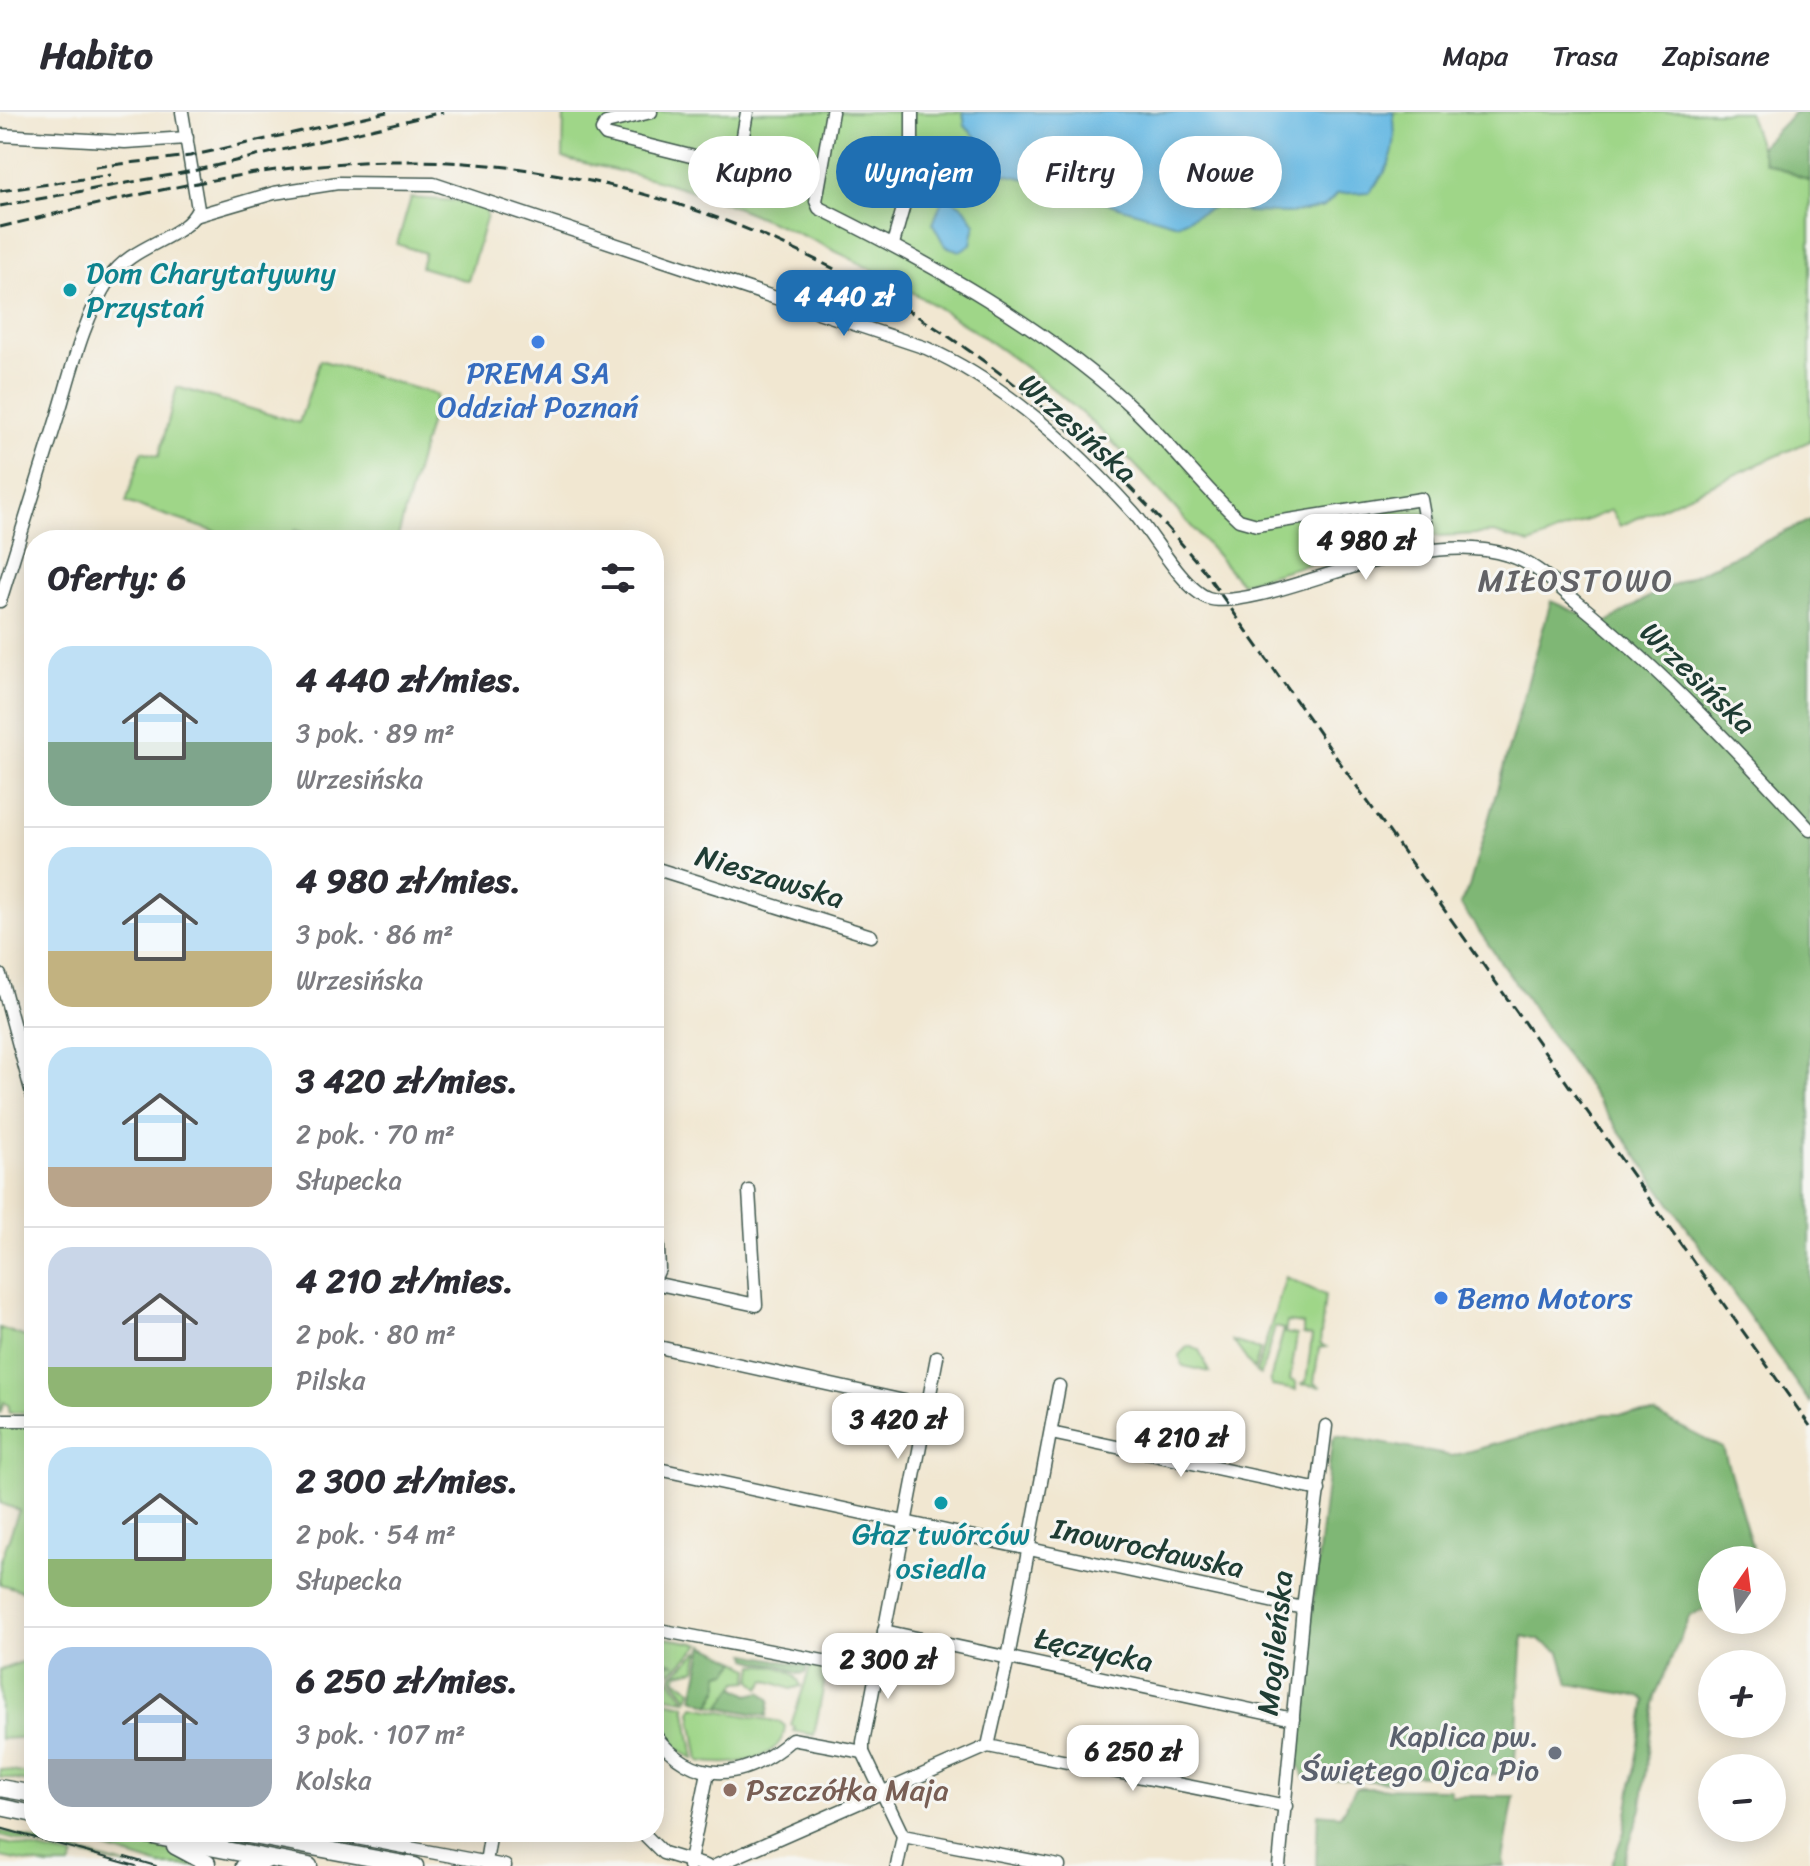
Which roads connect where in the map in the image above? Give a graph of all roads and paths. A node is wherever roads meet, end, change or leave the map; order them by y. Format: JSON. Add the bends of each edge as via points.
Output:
{"nodes":[{"id":1,"x":182,"y":112,"type":"edge"},
{"id":2,"x":651,"y":112,"type":"edge"},
{"id":3,"x":747,"y":112,"type":"edge"},
{"id":4,"x":832,"y":112,"type":"edge"},
{"id":5,"x":912,"y":112,"type":"edge"},
{"id":6,"x":0,"y":135,"type":"edge"},
{"id":7,"x":187,"y":138,"type":"junction"},
{"id":8,"x":195,"y":216,"type":"junction"},
{"id":9,"x":893,"y":244,"type":"junction"},
{"id":10,"x":1430,"y":550,"type":"junction"},
{"id":11,"x":0,"y":601,"type":"edge"},
{"id":12,"x":1810,"y":830,"type":"edge"},
{"id":13,"x":664,"y":871,"type":"edge"},
{"id":14,"x":871,"y":936,"type":"dead end"},
{"id":15,"x":0,"y":975,"type":"edge"},
{"id":16,"x":24,"y":1064,"type":"edge"},
{"id":17,"x":749,"y":1191,"type":"dead end"},
{"id":18,"x":664,"y":1283,"type":"edge"},
{"id":19,"x":664,"y":1348,"type":"edge"},
{"id":20,"x":937,"y":1357,"type":"dead end"},
{"id":21,"x":1059,"y":1386,"type":"dead end"},
{"id":22,"x":927,"y":1406,"type":"junction"},
{"id":23,"x":0,"y":1420,"type":"edge"},
{"id":24,"x":24,"y":1420,"type":"edge"},
{"id":25,"x":1326,"y":1426,"type":"dead end"},
{"id":26,"x":1051,"y":1433,"type":"junction"},
{"id":27,"x":664,"y":1470,"type":"edge"},
{"id":28,"x":1319,"y":1490,"type":"junction"},
{"id":29,"x":905,"y":1523,"type":"junction"},
{"id":30,"x":1028,"y":1549,"type":"junction"},
{"id":31,"x":1303,"y":1608,"type":"junction"},
{"id":32,"x":664,"y":1631,"type":"edge"},
{"id":33,"x":884,"y":1631,"type":"junction"},
{"id":34,"x":1008,"y":1658,"type":"junction"},
{"id":35,"x":876,"y":1671,"type":"junction"},
{"id":36,"x":1293,"y":1719,"type":"junction"},
{"id":37,"x":664,"y":1745,"type":"edge"},
{"id":38,"x":988,"y":1746,"type":"junction"},
{"id":39,"x":863,"y":1752,"type":"junction"},
{"id":40,"x":708,"y":1772,"type":"junction"},
{"id":41,"x":0,"y":1788,"type":"edge"},
{"id":42,"x":882,"y":1791,"type":"junction"},
{"id":43,"x":24,"y":1792,"type":"edge"},
{"id":44,"x":1286,"y":1806,"type":"junction"},
{"id":45,"x":0,"y":1807,"type":"edge"},
{"id":46,"x":24,"y":1812,"type":"edge"},
{"id":47,"x":903,"y":1836,"type":"junction"},
{"id":48,"x":162,"y":1842,"type":"edge"},
{"id":49,"x":201,"y":1842,"type":"edge"},
{"id":50,"x":211,"y":1842,"type":"edge"},
{"id":51,"x":284,"y":1842,"type":"edge"},
{"id":52,"x":379,"y":1842,"type":"edge"},
{"id":53,"x":489,"y":1842,"type":"edge"},
{"id":54,"x":652,"y":1842,"type":"edge"},
{"id":55,"x":284,"y":1861,"type":"junction"},
{"id":56,"x":486,"y":1862,"type":"junction"},
{"id":57,"x":207,"y":1864,"type":"edge"},
{"id":58,"x":689,"y":1864,"type":"edge"},
{"id":59,"x":242,"y":1866,"type":"edge"},
{"id":60,"x":309,"y":1866,"type":"edge"},
{"id":61,"x":415,"y":1866,"type":"edge"},
{"id":62,"x":505,"y":1866,"type":"edge"},
{"id":63,"x":706,"y":1866,"type":"edge"},
{"id":64,"x":715,"y":1866,"type":"edge"},
{"id":65,"x":897,"y":1866,"type":"edge"},
{"id":66,"x":1059,"y":1866,"type":"edge"},
{"id":67,"x":1279,"y":1866,"type":"edge"}],
"edges":[{"from":1,"to":7,"type":"street"},
{"from":2,"to":3,"type":"street","via":[[606,123],[602,130],[731,166],[739,160]]},
{"from":4,"to":9,"type":"street","via":[[817,205]]},
{"from":5,"to":9,"type":"street","via":[[912,176]]},
{"from":6,"to":7,"type":"street","via":[[125,142]]},
{"from":7,"to":8,"type":"street","via":[[198,203]]},
{"from":8,"to":10,"type":"street","name":"Wrzesińska","via":[[274,193],[338,183],[434,184],[926,348],[977,376],[1050,431],[1133,512],[1205,597],[1238,600]]},
{"from":8,"to":11,"type":"street","name":"Wrzesińska","via":[[130,256],[101,293],[71,369]]},
{"from":9,"to":10,"type":"street","via":[[1045,339],[1114,393],[1244,523],[1287,522],[1421,499]]},
{"from":10,"to":12,"type":"street","name":"Wrzesińska","via":[[1496,551],[1543,575],[1664,677]]},
{"from":13,"to":14,"type":"street","name":"Nieszawska"},
{"from":15,"to":16,"type":"street"},
{"from":17,"to":18,"type":"street","via":[[756,1305]]},
{"from":19,"to":22,"type":"street"},
{"from":20,"to":22,"type":"street"},
{"from":21,"to":26,"type":"street"},
{"from":22,"to":29,"type":"street"},
{"from":23,"to":24,"type":"street"},
{"from":25,"to":28,"type":"street","name":"Mogileńska"},
{"from":26,"to":28,"type":"street"},
{"from":26,"to":30,"type":"street"},
{"from":27,"to":29,"type":"street","name":"Inowrocławska"},
{"from":28,"to":31,"type":"street","name":"Mogileńska"},
{"from":29,"to":30,"type":"street","name":"Inowrocławska"},
{"from":29,"to":33,"type":"street"},
{"from":30,"to":31,"type":"street","name":"Inowrocławska"},
{"from":30,"to":34,"type":"street"},
{"from":31,"to":36,"type":"street","name":"Mogileńska"},
{"from":32,"to":35,"type":"street"},
{"from":33,"to":34,"type":"street","name":"Łęczycka"},
{"from":33,"to":35,"type":"street"},
{"from":34,"to":36,"type":"street","name":"Łęczycka"},
{"from":34,"to":38,"type":"street"},
{"from":35,"to":39,"type":"street"},
{"from":36,"to":44,"type":"street","name":"Mogileńska"},
{"from":37,"to":40,"type":"street"},
{"from":38,"to":42,"type":"street"},
{"from":38,"to":44,"type":"street"},
{"from":39,"to":40,"type":"street","via":[[792,1739],[754,1766]]},
{"from":39,"to":42,"type":"street"},
{"from":40,"to":58,"type":"street"},
{"from":41,"to":43,"type":"main road"},
{"from":42,"to":47,"type":"street"},
{"from":42,"to":64,"type":"street"},
{"from":44,"to":67,"type":"street","name":"Mogileńska"},
{"from":45,"to":46,"type":"main road"},
{"from":47,"to":65,"type":"street"},
{"from":47,"to":66,"type":"street"},
{"from":48,"to":57,"type":"main road"},
{"from":49,"to":57,"type":"street"},
{"from":50,"to":55,"type":"main road"},
{"from":51,"to":61,"type":"main road"},
{"from":52,"to":56,"type":"street"},
{"from":53,"to":56,"type":"street"},
{"from":54,"to":58,"type":"street"},
{"from":55,"to":59,"type":"street"},
{"from":55,"to":60,"type":"main road"},
{"from":56,"to":62,"type":"street"},
{"from":58,"to":63,"type":"street"}]}
